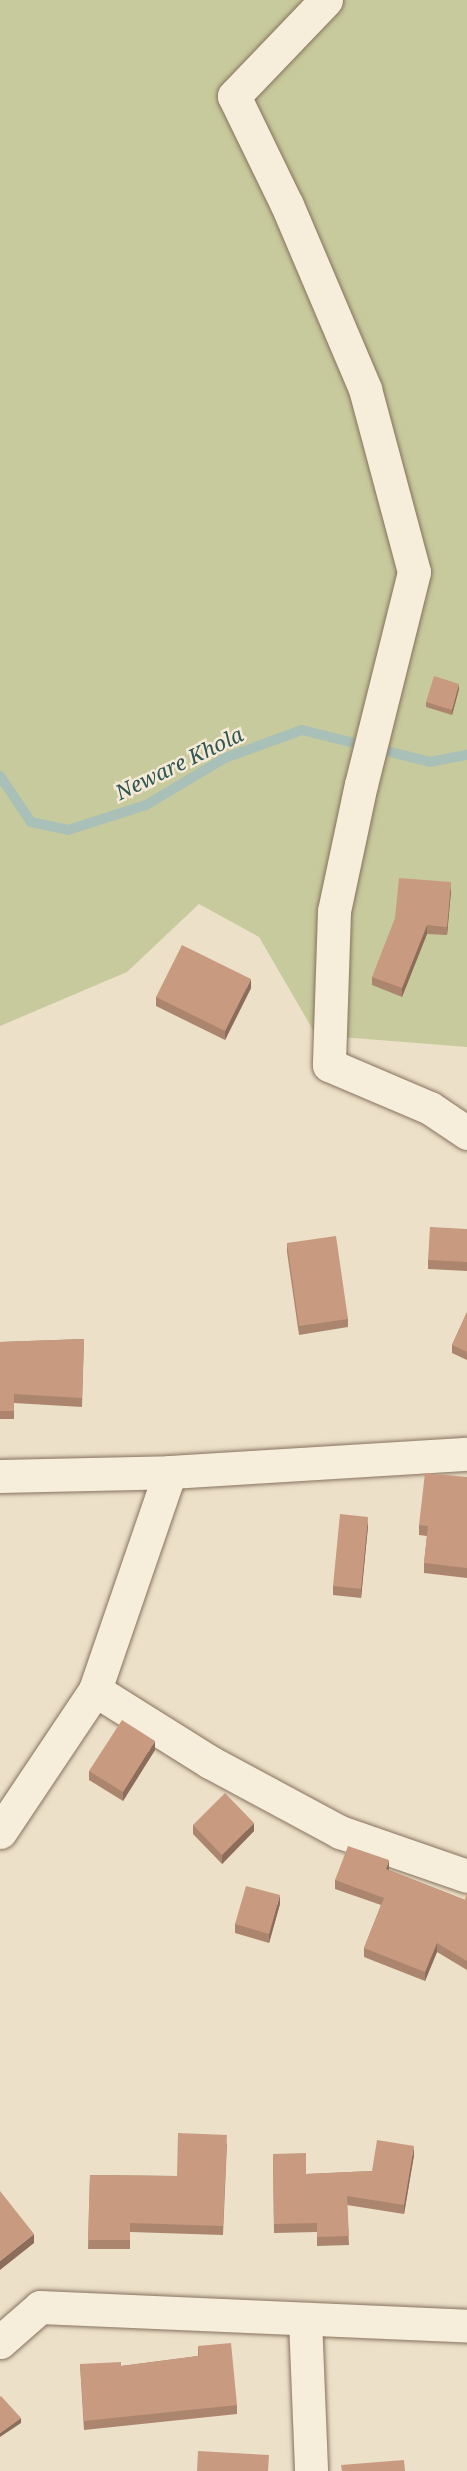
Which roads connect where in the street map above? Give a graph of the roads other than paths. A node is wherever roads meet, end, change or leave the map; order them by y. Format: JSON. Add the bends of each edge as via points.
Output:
{"nodes":[{"id":1,"x":326,"y":0,"type":"edge"},
{"id":2,"x":467,"y":1133,"type":"edge"},
{"id":3,"x":467,"y":1454,"type":"edge"},
{"id":4,"x":170,"y":1472,"type":"junction"},
{"id":5,"x":0,"y":1476,"type":"edge"},
{"id":6,"x":95,"y":1690,"type":"junction"},
{"id":7,"x":0,"y":1832,"type":"edge"},
{"id":8,"x":467,"y":1876,"type":"edge"},
{"id":9,"x":305,"y":2319,"type":"junction"},
{"id":10,"x":467,"y":2326,"type":"edge"},
{"id":11,"x":0,"y":2342,"type":"edge"},
{"id":12,"x":311,"y":2471,"type":"edge"}],
"edges":[{"from":1,"to":2,"type":"street","via":[[234,96],[287,206],[365,389],[414,572],[376,719],[334,911],[329,1065],[430,1108]]},
{"from":3,"to":4,"type":"street"},
{"from":4,"to":5,"type":"street"},
{"from":4,"to":6,"type":"street"},
{"from":6,"to":7,"type":"street"},
{"from":6,"to":8,"type":"street","via":[[210,1762],[340,1832]]},
{"from":9,"to":10,"type":"street"},
{"from":9,"to":11,"type":"street","via":[[40,2307]]},
{"from":9,"to":12,"type":"street"}]}
